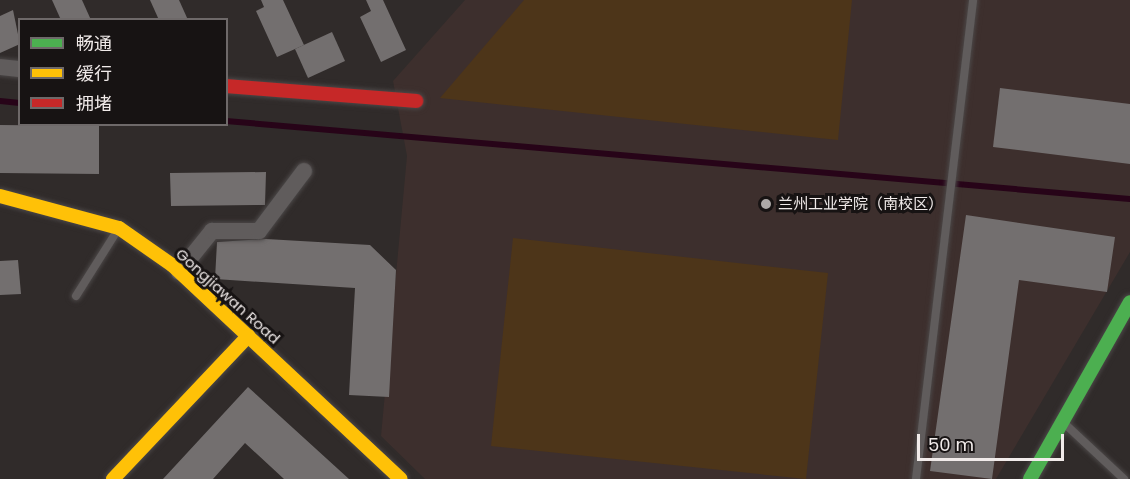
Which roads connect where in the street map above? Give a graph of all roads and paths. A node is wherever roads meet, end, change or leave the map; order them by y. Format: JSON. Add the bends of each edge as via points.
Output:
{"nodes":[{"id":1,"x":974,"y":0,"type":"edge"},
{"id":2,"x":0,"y":68,"type":"edge"},
{"id":3,"x":18,"y":69,"type":"edge"},
{"id":4,"x":228,"y":86,"type":"edge"},
{"id":5,"x":416,"y":101,"type":"dead end"},
{"id":6,"x":304,"y":171,"type":"dead end"},
{"id":7,"x":0,"y":196,"type":"edge"},
{"id":8,"x":119,"y":228,"type":"junction"},
{"id":9,"x":179,"y":272,"type":"junction"},
{"id":10,"x":76,"y":296,"type":"dead end"},
{"id":11,"x":1130,"y":302,"type":"edge"},
{"id":12,"x":248,"y":336,"type":"junction"},
{"id":13,"x":1062,"y":422,"type":"junction"},
{"id":14,"x":112,"y":479,"type":"edge"},
{"id":15,"x":401,"y":479,"type":"edge"},
{"id":16,"x":916,"y":479,"type":"edge"},
{"id":17,"x":1030,"y":479,"type":"edge"},
{"id":18,"x":1124,"y":479,"type":"edge"}],
"edges":[{"from":1,"to":16,"type":"lane"},
{"from":2,"to":3,"type":"street"},
{"from":4,"to":5,"type":"street"},
{"from":6,"to":9,"type":"street","via":[[259,231],[212,231]]},
{"from":7,"to":8,"type":"street","name":"Gongjiawan Road"},
{"from":8,"to":9,"type":"street","name":"Gongjiawan Road"},
{"from":8,"to":10,"type":"lane"},
{"from":9,"to":12,"type":"street","name":"Gongjiawan Road"},
{"from":11,"to":13,"type":"street"},
{"from":12,"to":14,"type":"street"},
{"from":12,"to":15,"type":"street","name":"Gongjiawan Road"},
{"from":13,"to":17,"type":"street"},
{"from":13,"to":18,"type":"lane"}]}
